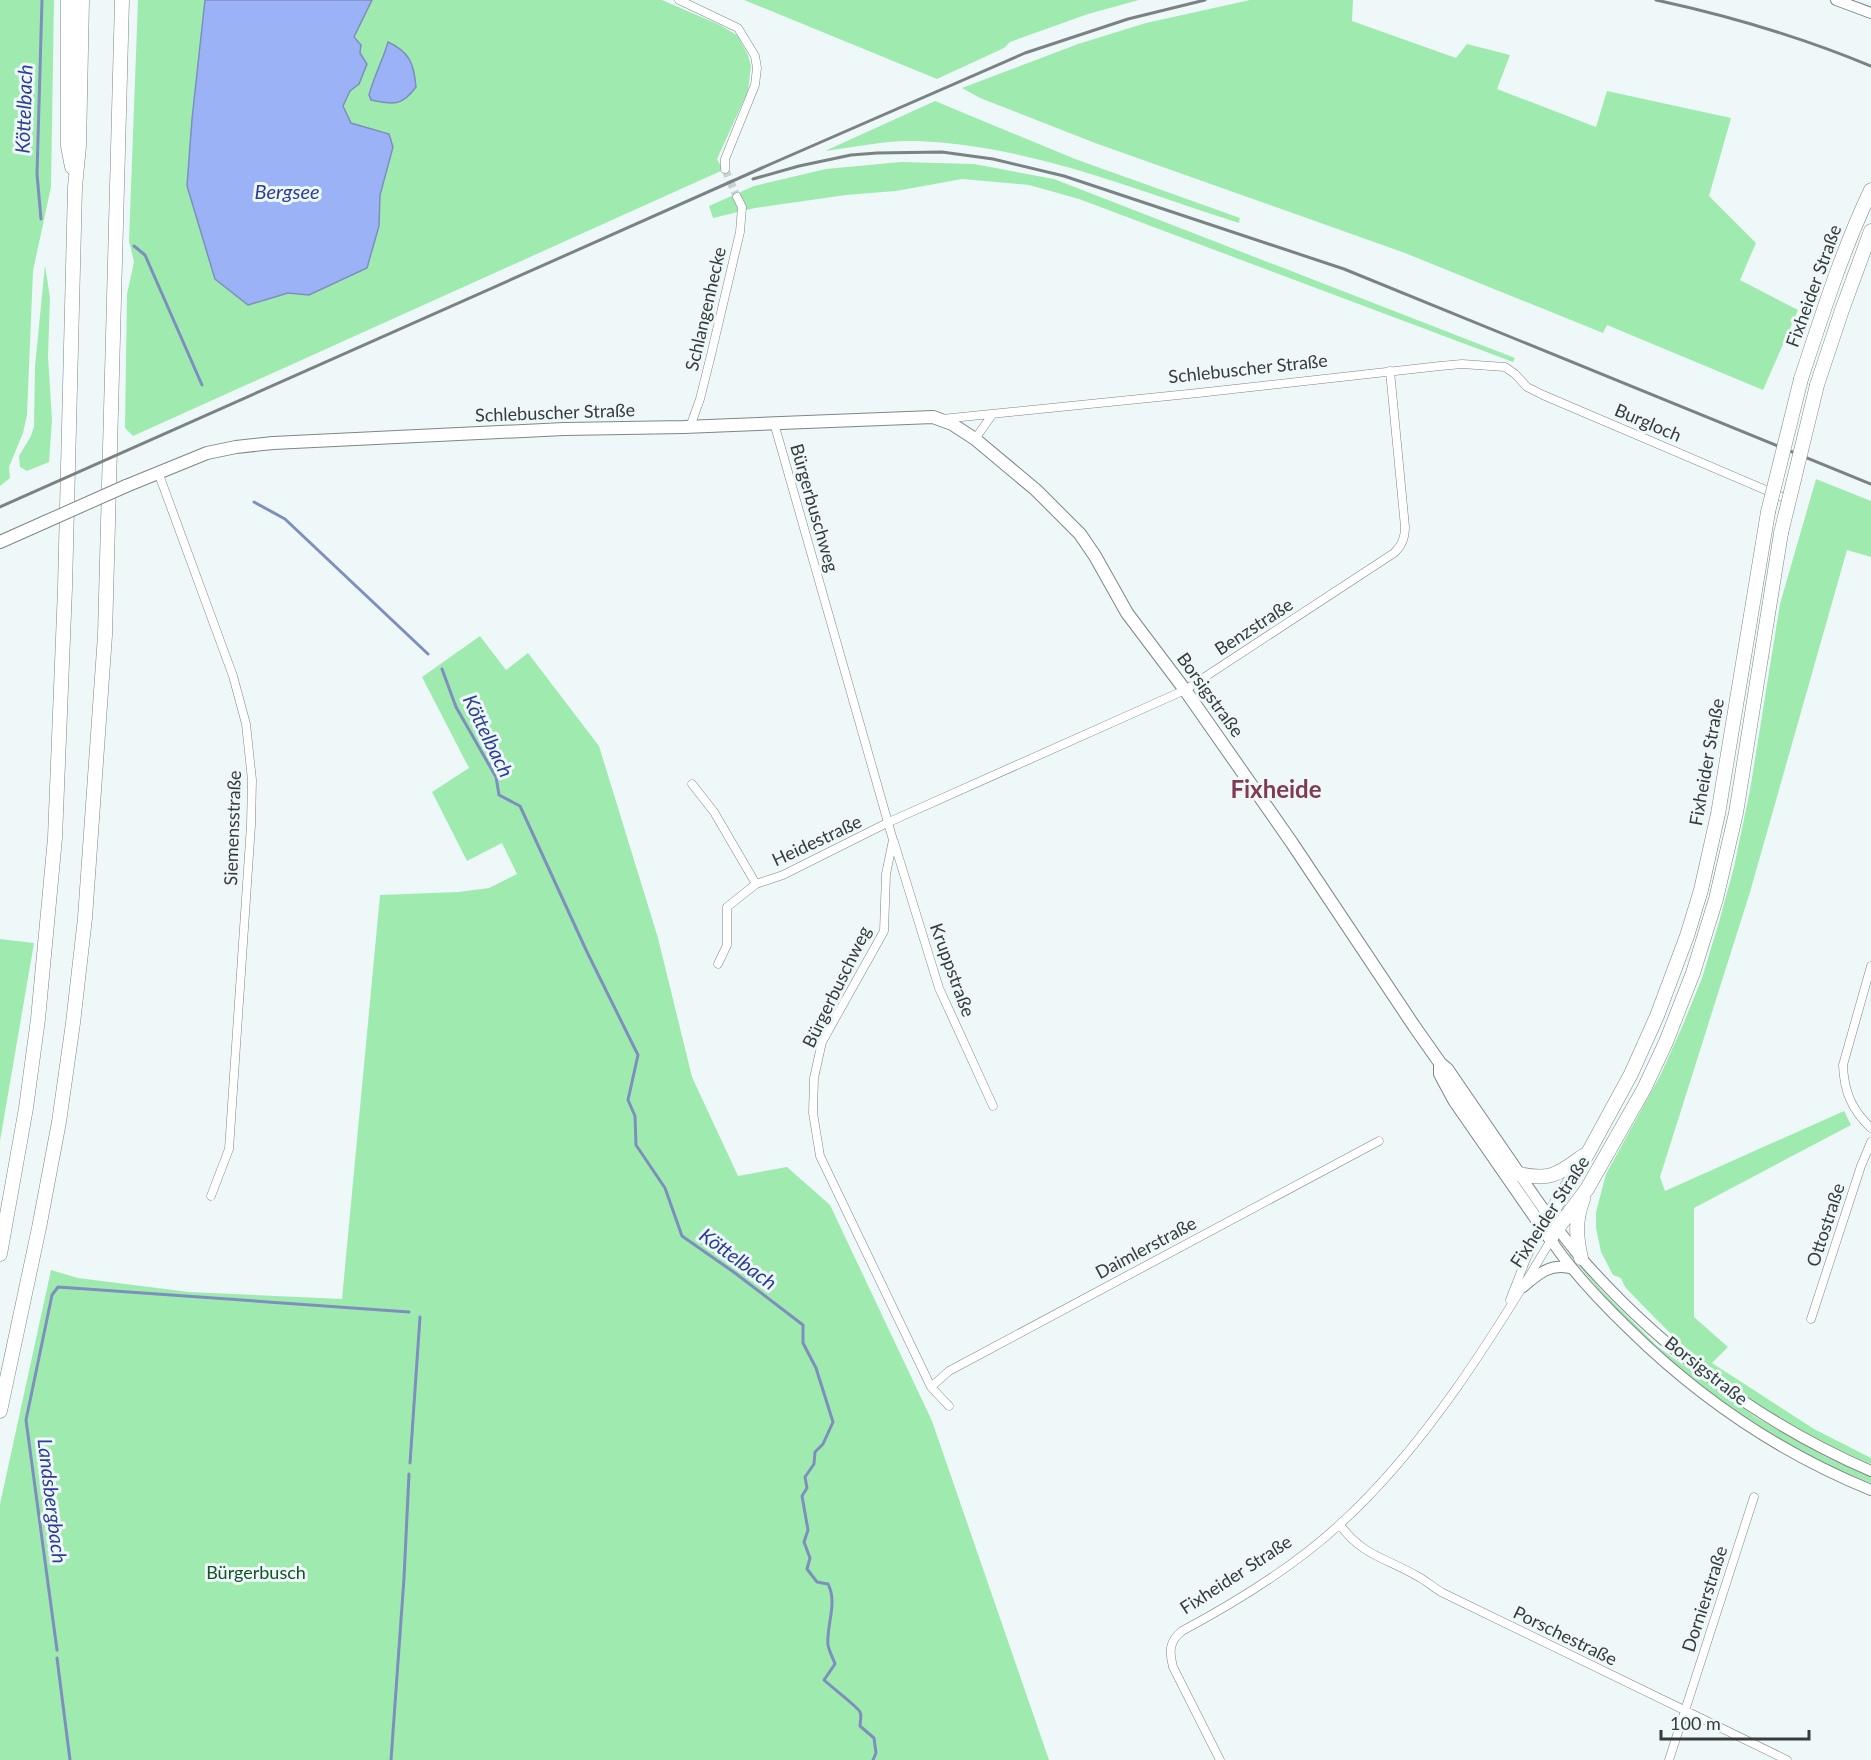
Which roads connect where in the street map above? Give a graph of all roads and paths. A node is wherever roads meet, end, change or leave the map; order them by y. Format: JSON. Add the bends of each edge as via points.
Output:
{"nodes":[{"id":1,"x":68,"y":0,"type":"edge"},
{"id":2,"x":82,"y":0,"type":"edge"},
{"id":3,"x":120,"y":0,"type":"edge"},
{"id":4,"x":679,"y":0,"type":"edge"},
{"id":5,"x":1836,"y":0,"type":"edge"},
{"id":6,"x":1871,"y":14,"type":"edge"},
{"id":7,"x":725,"y":169,"type":"tunnel mouth"},
{"id":8,"x":75,"y":187,"type":"junction"},
{"id":9,"x":1871,"y":190,"type":"edge"},
{"id":10,"x":737,"y":197,"type":"tunnel mouth"},
{"id":11,"x":1871,"y":231,"type":"edge"},
{"id":12,"x":1509,"y":369,"type":"joint"},
{"id":13,"x":1390,"y":371,"type":"junction"},
{"id":14,"x":992,"y":415,"type":"junction"},
{"id":15,"x":941,"y":419,"type":"junction"},
{"id":16,"x":774,"y":423,"type":"junction"},
{"id":17,"x":690,"y":427,"type":"junction"},
{"id":18,"x":975,"y":439,"type":"junction"},
{"id":19,"x":158,"y":472,"type":"junction"},
{"id":20,"x":1782,"y":497,"type":"dead end"},
{"id":21,"x":0,"y":542,"type":"edge"},
{"id":22,"x":1185,"y":690,"type":"junction"},
{"id":23,"x":692,"y":784,"type":"dead end"},
{"id":24,"x":889,"y":822,"type":"junction"},
{"id":25,"x":893,"y":840,"type":"junction"},
{"id":26,"x":756,"y":884,"type":"junction"},
{"id":27,"x":718,"y":964,"type":"dead end"},
{"id":28,"x":1871,"y":966,"type":"edge"},
{"id":29,"x":1440,"y":1064,"type":"junction"},
{"id":30,"x":993,"y":1106,"type":"dead end"},
{"id":31,"x":1871,"y":1128,"type":"edge"},
{"id":32,"x":1379,"y":1141,"type":"dead end"},
{"id":33,"x":1871,"y":1142,"type":"edge"},
{"id":34,"x":1588,"y":1153,"type":"junction"},
{"id":35,"x":1519,"y":1174,"type":"junction"},
{"id":36,"x":1587,"y":1189,"type":"junction"},
{"id":37,"x":211,"y":1196,"type":"dead end"},
{"id":38,"x":1544,"y":1216,"type":"junction"},
{"id":39,"x":1554,"y":1234,"type":"junction"},
{"id":40,"x":0,"y":1254,"type":"edge"},
{"id":41,"x":1581,"y":1258,"type":"junction"},
{"id":42,"x":1569,"y":1268,"type":"junction"},
{"id":43,"x":1523,"y":1287,"type":"junction"},
{"id":44,"x":1506,"y":1313,"type":"junction"},
{"id":45,"x":1811,"y":1319,"type":"dead end"},
{"id":46,"x":931,"y":1386,"type":"junction"},
{"id":47,"x":949,"y":1406,"type":"dead end"},
{"id":48,"x":0,"y":1411,"type":"edge"},
{"id":49,"x":1871,"y":1471,"type":"edge"},
{"id":50,"x":1871,"y":1490,"type":"edge"},
{"id":51,"x":1754,"y":1497,"type":"dead end"},
{"id":52,"x":1340,"y":1525,"type":"junction"},
{"id":53,"x":1684,"y":1711,"type":"junction"},
{"id":54,"x":1220,"y":1760,"type":"edge"},
{"id":55,"x":1669,"y":1760,"type":"edge"},
{"id":56,"x":1787,"y":1760,"type":"edge"}],
"edges":[{"from":1,"to":8,"type":"highway","via":[[68,146]]},
{"from":2,"to":8,"type":"highway"},
{"from":3,"to":48,"type":"highway","via":[[105,635],[91,856],[59,1122]]},
{"from":4,"to":7,"type":"street","via":[[738,28],[755,56],[755,85],[725,159]]},
{"from":5,"to":6,"type":"main road"},
{"from":8,"to":40,"type":"highway","via":[[55,838],[38,1018]]},
{"from":9,"to":34,"type":"highway","name":"Fixheider Straße","bridge":true,"via":[[1801,379],[1768,512],[1718,814],[1701,890],[1657,1016]]},
{"from":10,"to":17,"type":"street","name":"Schlangenhecke","via":[[742,207],[740,232]]},
{"from":11,"to":36,"type":"highway","name":"Fixheider Straße","bridge":true,"via":[[1817,385],[1781,533],[1736,813],[1716,899],[1666,1042]]},
{"from":12,"to":13,"type":"street","name":"Schlebuscher Straße","via":[[1462,364]]},
{"from":12,"to":20,"type":"street","name":"Burgloch","via":[[1527,387],[1543,395]]},
{"from":13,"to":14,"type":"street","name":"Schlebuscher Straße"},
{"from":13,"to":22,"type":"street","name":"Benzstraße","via":[[1405,527],[1400,547]]},
{"from":14,"to":15,"type":"street","name":"Schlebuscher Straße"},
{"from":14,"to":18,"type":"street"},
{"from":15,"to":16,"type":"main road","name":"Schlebuscher Straße"},
{"from":15,"to":18,"type":"main road","name":"Borsigstraße"},
{"from":16,"to":17,"type":"main road","name":"Schlebuscher Straße"},
{"from":16,"to":24,"type":"street","name":"Bürgerbuschweg"},
{"from":17,"to":19,"type":"main road","name":"Schlebuscher Straße","via":[[273,443],[207,453]]},
{"from":18,"to":22,"type":"main road","name":"Borsigstraße","via":[[1036,490],[1080,534],[1127,613]]},
{"from":19,"to":21,"type":"main road","name":"Schlebuscher Straße","bridge":true},
{"from":19,"to":37,"type":"street","name":"Siemensstraße","via":[[233,676],[246,724],[252,780],[229,1149]]},
{"from":22,"to":24,"type":"street","name":"Benzstraße"},
{"from":22,"to":29,"type":"main road","name":"Borsigstraße"},
{"from":23,"to":26,"type":"street","name":"Heidestraße","via":[[714,812]]},
{"from":24,"to":25,"type":"street","name":"Bürgerbuschweg"},
{"from":24,"to":26,"type":"street","name":"Heidestraße","via":[[783,875]]},
{"from":25,"to":30,"type":"street","name":"Kruppstraße","via":[[939,988]]},
{"from":25,"to":46,"type":"street","name":"Bürgerbuschweg","via":[[886,874],[884,932],[822,1042],[814,1078],[813,1113],[820,1156]]},
{"from":26,"to":27,"type":"street","name":"Heidestraße","via":[[727,907],[727,945]]},
{"from":28,"to":31,"type":"street","via":[[1843,1065],[1850,1102]]},
{"from":29,"to":35,"type":"main road"},
{"from":29,"to":38,"type":"main road","via":[[1440,1074],[1454,1100]]},
{"from":32,"to":46,"type":"street","name":"Daimlerstraße","via":[[949,1371]]},
{"from":33,"to":45,"type":"street","name":"Ottostraße"},
{"from":34,"to":35,"type":"highway","via":[[1553,1175],[1538,1178]]},
{"from":34,"to":38,"type":"highway","name":"Fixheider Straße"},
{"from":35,"to":38,"type":"main road"},
{"from":36,"to":39,"type":"highway","name":"Fixheider Straße"},
{"from":36,"to":41,"type":"highway","via":[[1576,1224]]},
{"from":38,"to":39,"type":"main road"},
{"from":38,"to":44,"type":"street","name":"Fixheider Straße"},
{"from":39,"to":41,"type":"main road","name":"Borsigstraße"},
{"from":39,"to":42,"type":"main road","name":"Borsigstraße"},
{"from":39,"to":43,"type":"street","name":"Fixheider Straße"},
{"from":41,"to":49,"type":"main road","name":"Borsigstraße","via":[[1661,1339],[1744,1402],[1836,1456]]},
{"from":42,"to":43,"type":"main road","via":[[1560,1265],[1539,1273]]},
{"from":42,"to":50,"type":"main road","name":"Borsigstraße","via":[[1641,1342],[1727,1413],[1815,1466]]},
{"from":43,"to":44,"type":"street","name":"Fixheider Straße"},
{"from":44,"to":52,"type":"street","name":"Fixheider Straße","via":[[1399,1463]]},
{"from":46,"to":47,"type":"street","name":"Bürgerbuschweg"},
{"from":51,"to":53,"type":"street","name":"Dornierstraße"},
{"from":52,"to":53,"type":"street","name":"Porschestraße","via":[[1365,1551]]},
{"from":52,"to":54,"type":"street","name":"Fixheider Straße","via":[[1261,1585],[1174,1638],[1170,1657],[1173,1667]]},
{"from":53,"to":55,"type":"street","name":"Dornierstraße"},
{"from":53,"to":56,"type":"street","name":"Porschestraße"}]}
